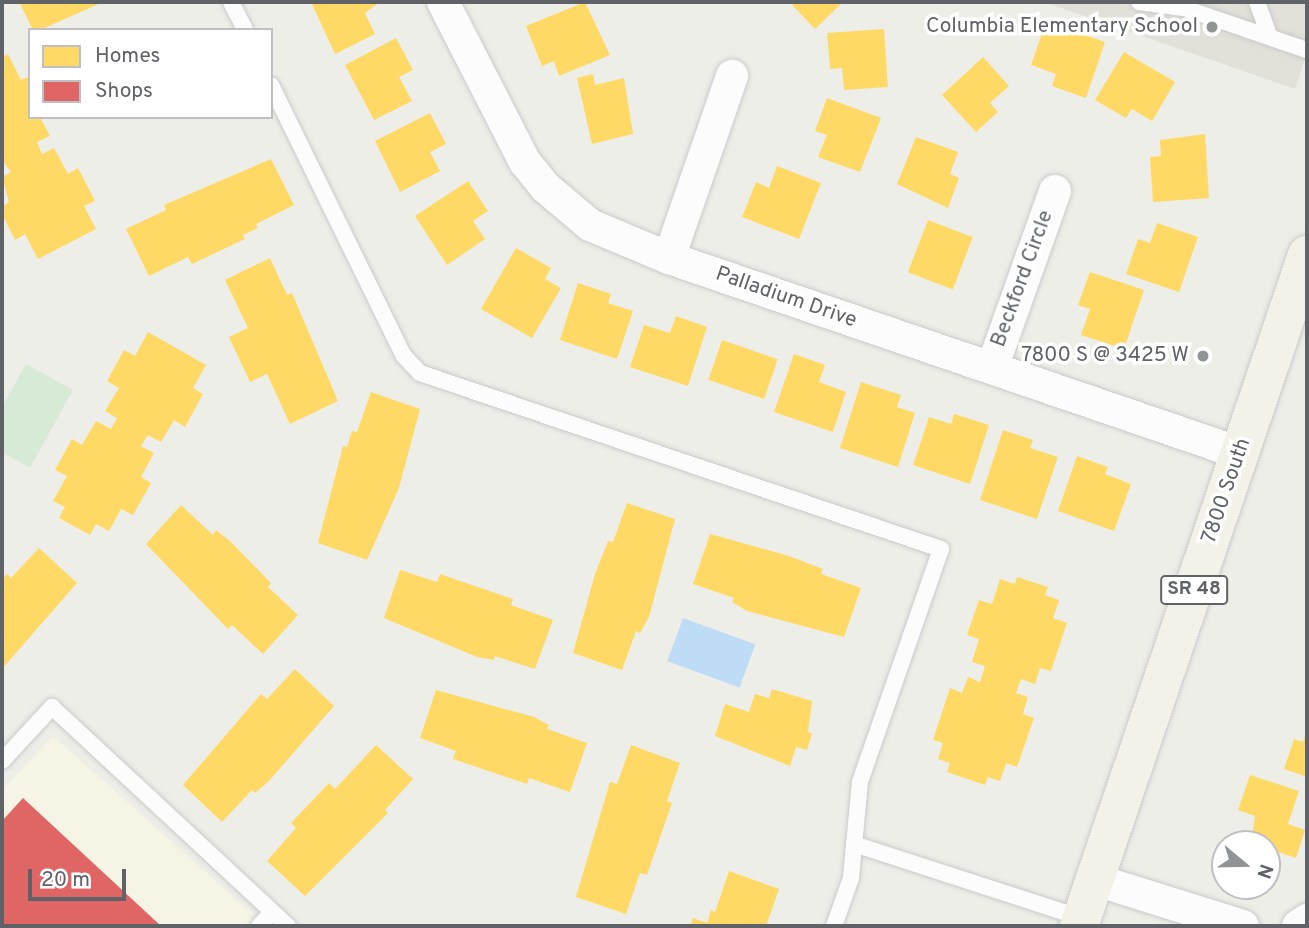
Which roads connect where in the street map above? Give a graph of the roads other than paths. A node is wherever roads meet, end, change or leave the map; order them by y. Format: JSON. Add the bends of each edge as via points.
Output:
{"nodes":[{"id":1,"x":231,"y":2,"type":"edge"},
{"id":2,"x":443,"y":2,"type":"edge"},
{"id":3,"x":1139,"y":2,"type":"edge"},
{"id":4,"x":1257,"y":2,"type":"edge"},
{"id":5,"x":244,"y":28,"type":"edge"},
{"id":6,"x":1270,"y":37,"type":"junction"},
{"id":7,"x":1307,"y":50,"type":"edge"},
{"id":8,"x":732,"y":76,"type":"dead end"},
{"id":9,"x":273,"y":89,"type":"edge"},
{"id":10,"x":1055,"y":191,"type":"dead end"},
{"id":11,"x":1307,"y":254,"type":"edge"},
{"id":12,"x":668,"y":258,"type":"junction"},
{"id":13,"x":992,"y":368,"type":"junction"},
{"id":14,"x":1240,"y":453,"type":"junction"},
{"id":15,"x":2,"y":761,"type":"edge"},
{"id":16,"x":854,"y":844,"type":"junction"},
{"id":17,"x":1096,"y":880,"type":"junction"},
{"id":18,"x":272,"y":912,"type":"junction"},
{"id":19,"x":1307,"y":920,"type":"edge"},
{"id":20,"x":1081,"y":922,"type":"edge"},
{"id":21,"x":259,"y":926,"type":"edge"},
{"id":22,"x":288,"y":926,"type":"edge"},
{"id":23,"x":834,"y":926,"type":"edge"},
{"id":24,"x":1243,"y":926,"type":"edge"},
{"id":25,"x":1298,"y":926,"type":"edge"}],
"edges":[{"from":1,"to":5,"type":"lane"},
{"from":2,"to":12,"type":"street","name":"Palladium Drive","via":[[509,135],[545,187],[590,225]]},
{"from":3,"to":6,"type":"lane","via":[[1184,8]]},
{"from":4,"to":6,"type":"lane"},
{"from":6,"to":7,"type":"lane"},
{"from":8,"to":12,"type":"street"},
{"from":9,"to":16,"type":"lane","via":[[404,356],[420,373],[941,548],[860,782]]},
{"from":10,"to":13,"type":"street","name":"Beckford Circle"},
{"from":11,"to":14,"type":"main road","name":"7800 South","number":"SR 48"},
{"from":12,"to":13,"type":"street","name":"Palladium Drive"},
{"from":13,"to":14,"type":"street","name":"Palladium Drive"},
{"from":14,"to":17,"type":"main road","name":"7800 South","number":"SR 48"},
{"from":15,"to":18,"type":"lane","via":[[52,707]]},
{"from":16,"to":20,"type":"lane"},
{"from":16,"to":23,"type":"lane","via":[[850,878]]},
{"from":17,"to":20,"type":"main road","name":"7800 South","number":"SR 48"},
{"from":17,"to":24,"type":"street"},
{"from":18,"to":21,"type":"lane"},
{"from":18,"to":22,"type":"lane"},
{"from":19,"to":25,"type":"street"}]}
